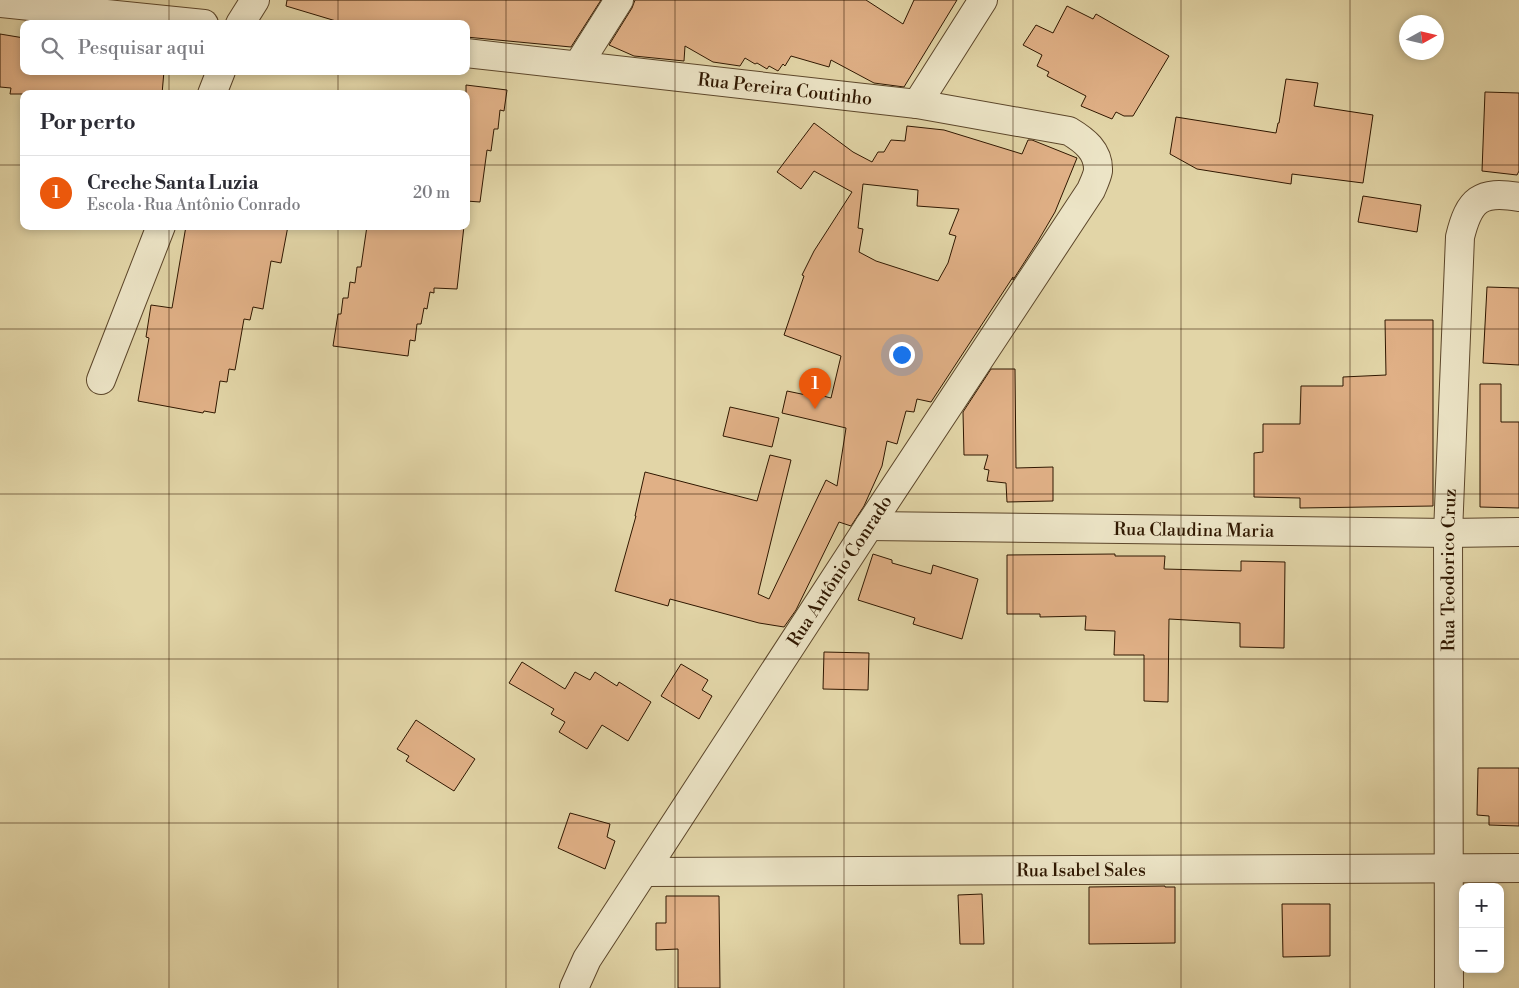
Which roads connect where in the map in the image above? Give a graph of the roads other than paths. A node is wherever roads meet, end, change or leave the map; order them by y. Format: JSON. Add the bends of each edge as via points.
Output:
{"nodes":[{"id":1,"x":255,"y":0,"type":"edge"},
{"id":2,"x":619,"y":0,"type":"edge"},
{"id":3,"x":983,"y":0,"type":"edge"},
{"id":4,"x":0,"y":3,"type":"edge"},
{"id":5,"x":165,"y":20,"type":"edge"},
{"id":6,"x":242,"y":20,"type":"edge"},
{"id":7,"x":470,"y":52,"type":"edge"},
{"id":8,"x":578,"y":65,"type":"junction"},
{"id":9,"x":219,"y":75,"type":"edge"},
{"id":10,"x":213,"y":90,"type":"edge"},
{"id":11,"x":917,"y":104,"type":"junction"},
{"id":12,"x":1095,"y":154,"type":"joint"},
{"id":13,"x":1519,"y":197,"type":"edge"},
{"id":14,"x":159,"y":230,"type":"edge"},
{"id":15,"x":101,"y":380,"type":"dead end"},
{"id":16,"x":869,"y":526,"type":"junction"},
{"id":17,"x":1519,"y":532,"type":"edge"},
{"id":18,"x":1448,"y":533,"type":"junction"},
{"id":19,"x":1450,"y":867,"type":"junction"},
{"id":20,"x":1519,"y":868,"type":"edge"},
{"id":21,"x":645,"y":872,"type":"junction"},
{"id":22,"x":574,"y":988,"type":"edge"},
{"id":23,"x":1449,"y":988,"type":"edge"}],
"edges":[{"from":1,"to":6,"type":"street"},
{"from":2,"to":8,"type":"street"},
{"from":3,"to":11,"type":"street"},
{"from":4,"to":5,"type":"street"},
{"from":7,"to":8,"type":"street","name":"Rua Pereira Coutinho"},
{"from":8,"to":11,"type":"street","name":"Rua Pereira Coutinho"},
{"from":9,"to":10,"type":"street"},
{"from":11,"to":12,"type":"street","name":"Rua Pereira Coutinho","via":[[1069,131],[1086,142]]},
{"from":12,"to":16,"type":"street","name":"Rua Antônio Conrado","via":[[1098,172],[1090,190]]},
{"from":13,"to":18,"type":"street","name":"Rua Teodorico Cruz","via":[[1487,196],[1473,203],[1465,216],[1460,237]]},
{"from":14,"to":15,"type":"street"},
{"from":16,"to":18,"type":"street","name":"Rua Claudina Maria"},
{"from":16,"to":21,"type":"street","name":"Rua Antônio Conrado"},
{"from":17,"to":18,"type":"street","name":"Rua Claudina Maria"},
{"from":18,"to":19,"type":"street","name":"Rua Teodorico Cruz"},
{"from":19,"to":20,"type":"street","name":"Rua Isabel Sales"},
{"from":19,"to":21,"type":"street","name":"Rua Isabel Sales"},
{"from":19,"to":23,"type":"street","name":"Rua Teodorico Cruz"},
{"from":21,"to":22,"type":"street","name":"Rua Antônio Conrado","via":[[587,959]]}]}
